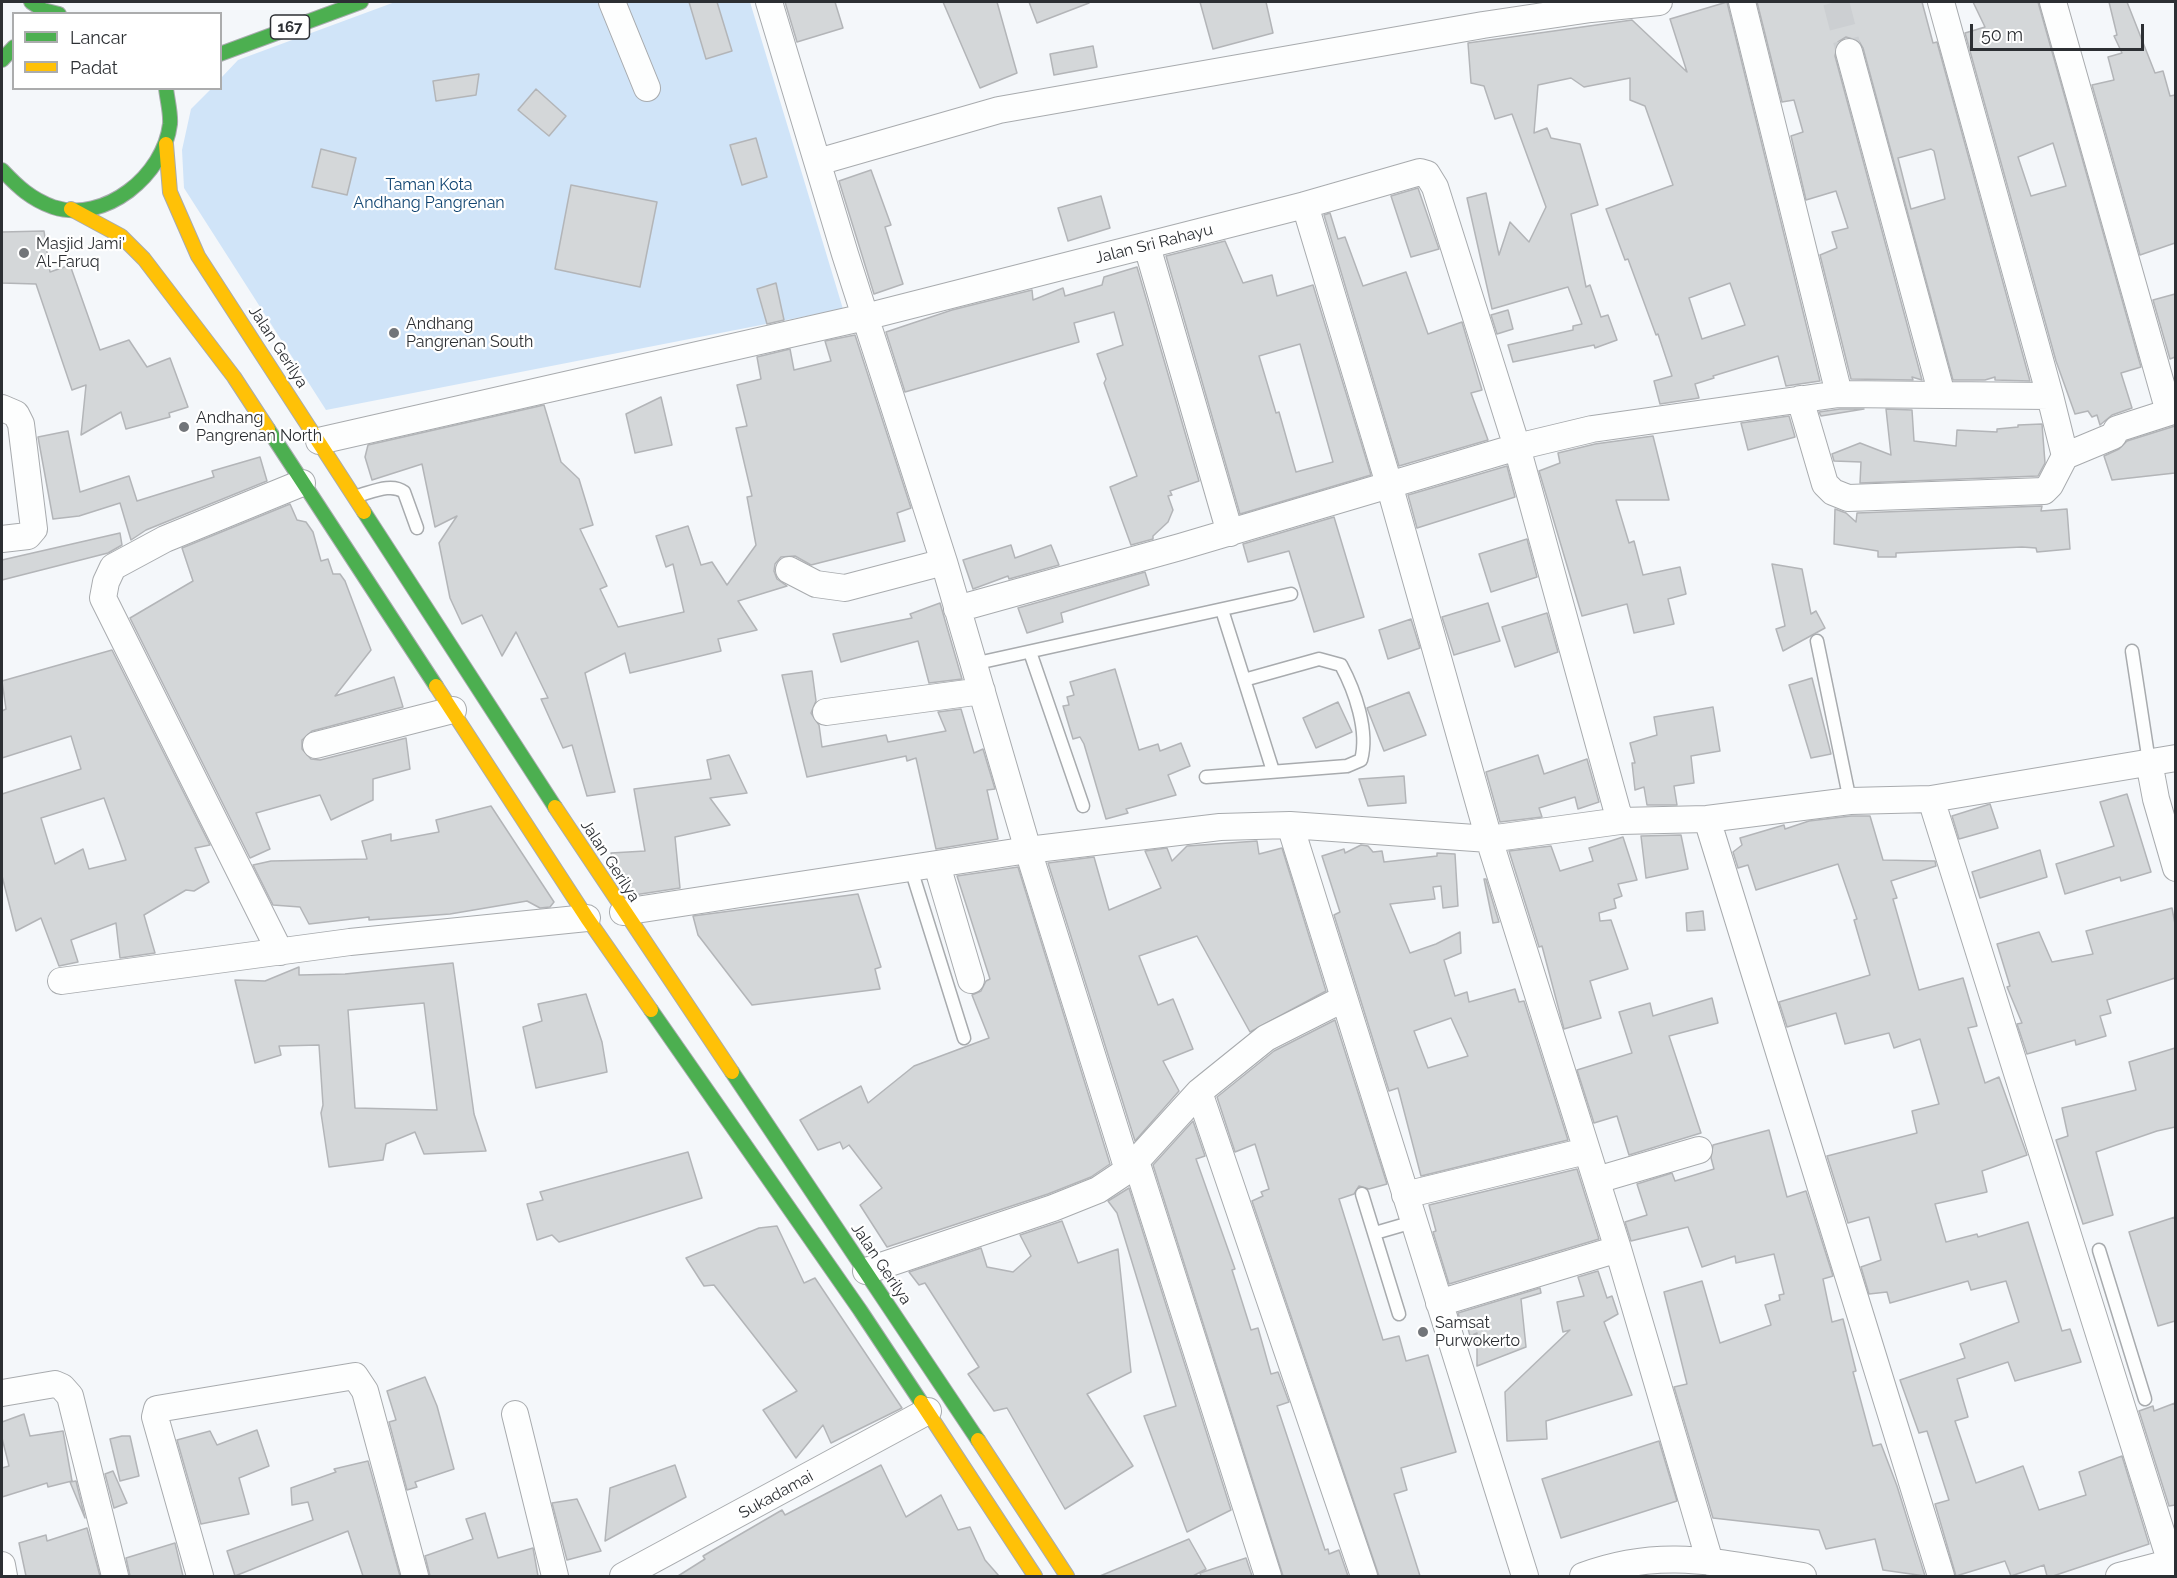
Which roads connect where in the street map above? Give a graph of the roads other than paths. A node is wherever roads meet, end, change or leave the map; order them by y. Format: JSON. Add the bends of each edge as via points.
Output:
{"nodes":[{"id":1,"x":31,"y":2,"type":"edge"},
{"id":2,"x":316,"y":2,"type":"edge"},
{"id":3,"x":361,"y":2,"type":"edge"},
{"id":4,"x":612,"y":2,"type":"edge"},
{"id":5,"x":769,"y":2,"type":"edge"},
{"id":6,"x":1659,"y":2,"type":"edge"},
{"id":7,"x":1742,"y":2,"type":"edge"},
{"id":8,"x":1941,"y":2,"type":"edge"},
{"id":9,"x":2053,"y":2,"type":"edge"},
{"id":10,"x":1590,"y":5,"type":"edge"},
{"id":11,"x":51,"y":12,"type":"edge"},
{"id":12,"x":322,"y":16,"type":"junction"},
{"id":13,"x":1849,"y":52,"type":"tunnel mouth"},
{"id":14,"x":222,"y":53,"type":"edge"},
{"id":15,"x":647,"y":88,"type":"dead end"},
{"id":16,"x":166,"y":90,"type":"edge"},
{"id":17,"x":166,"y":144,"type":"junction"},
{"id":18,"x":818,"y":162,"type":"junction"},
{"id":19,"x":2,"y":170,"type":"edge"},
{"id":20,"x":1305,"y":205,"type":"junction"},
{"id":21,"x":71,"y":209,"type":"junction"},
{"id":22,"x":1147,"y":246,"type":"junction"},
{"id":23,"x":865,"y":317,"type":"junction"},
{"id":24,"x":1839,"y":394,"type":"junction"},
{"id":25,"x":1942,"y":395,"type":"junction"},
{"id":26,"x":2050,"y":396,"type":"junction"},
{"id":27,"x":1800,"y":399,"type":"junction"},
{"id":28,"x":2,"y":408,"type":"edge"},
{"id":29,"x":2172,"y":411,"type":"edge"},
{"id":30,"x":319,"y":441,"type":"junction"},
{"id":31,"x":1517,"y":447,"type":"junction"},
{"id":32,"x":2065,"y":456,"type":"junction"},
{"id":33,"x":302,"y":483,"type":"junction"},
{"id":34,"x":1389,"y":484,"type":"junction"},
{"id":35,"x":355,"y":497,"type":"junction"},
{"id":36,"x":417,"y":528,"type":"dead end"},
{"id":37,"x":1230,"y":532,"type":"junction"},
{"id":38,"x":2,"y":539,"type":"edge"},
{"id":39,"x":944,"y":562,"type":"junction"},
{"id":40,"x":789,"y":570,"type":"dead end"},
{"id":41,"x":1291,"y":594,"type":"dead end"},
{"id":42,"x":424,"y":605,"type":"junction"},
{"id":43,"x":957,"y":609,"type":"junction"},
{"id":44,"x":1222,"y":610,"type":"junction"},
{"id":45,"x":396,"y":623,"type":"junction"},
{"id":46,"x":1817,"y":641,"type":"dead end"},
{"id":47,"x":2132,"y":651,"type":"dead end"},
{"id":48,"x":1030,"y":652,"type":"junction"},
{"id":49,"x":973,"y":664,"type":"junction"},
{"id":50,"x":1244,"y":680,"type":"junction"},
{"id":51,"x":982,"y":691,"type":"junction"},
{"id":52,"x":453,"y":710,"type":"junction"},
{"id":53,"x":826,"y":712,"type":"dead end"},
{"id":54,"x":316,"y":745,"type":"dead end"},
{"id":55,"x":2175,"y":758,"type":"edge"},
{"id":56,"x":2150,"y":762,"type":"junction"},
{"id":57,"x":1274,"y":771,"type":"junction"},
{"id":58,"x":1206,"y":777,"type":"dead end"},
{"id":59,"x":1931,"y":799,"type":"junction"},
{"id":60,"x":1850,"y":801,"type":"junction"},
{"id":61,"x":1083,"y":806,"type":"dead end"},
{"id":62,"x":1707,"y":819,"type":"junction"},
{"id":63,"x":1620,"y":821,"type":"junction"},
{"id":64,"x":1290,"y":825,"type":"junction"},
{"id":65,"x":1489,"y":839,"type":"junction"},
{"id":66,"x":1028,"y":850,"type":"junction"},
{"id":67,"x":937,"y":865,"type":"junction"},
{"id":68,"x":2175,"y":868,"type":"edge"},
{"id":69,"x":911,"y":869,"type":"junction"},
{"id":70,"x":623,"y":912,"type":"junction"},
{"id":71,"x":587,"y":918,"type":"junction"},
{"id":72,"x":280,"y":952,"type":"junction"},
{"id":73,"x":61,"y":981,"type":"dead end"},
{"id":74,"x":971,"y":981,"type":"dead end"},
{"id":75,"x":1344,"y":999,"type":"junction"},
{"id":76,"x":964,"y":1038,"type":"dead end"},
{"id":77,"x":1199,"y":1092,"type":"junction"},
{"id":78,"x":1699,"y":1150,"type":"dead end"},
{"id":79,"x":1586,"y":1151,"type":"junction"},
{"id":80,"x":1132,"y":1165,"type":"junction"},
{"id":81,"x":1596,"y":1180,"type":"junction"},
{"id":82,"x":1362,"y":1194,"type":"dead end"},
{"id":83,"x":1405,"y":1195,"type":"junction"},
{"id":84,"x":1413,"y":1222,"type":"junction"},
{"id":85,"x":1375,"y":1233,"type":"junction"},
{"id":86,"x":1618,"y":1249,"type":"junction"},
{"id":87,"x":2099,"y":1250,"type":"dead end"},
{"id":88,"x":866,"y":1271,"type":"junction"},
{"id":89,"x":883,"y":1295,"type":"junction"},
{"id":90,"x":1439,"y":1303,"type":"junction"},
{"id":91,"x":860,"y":1310,"type":"junction"},
{"id":92,"x":1399,"y":1314,"type":"dead end"},
{"id":93,"x":2105,"y":1314,"type":"junction"},
{"id":94,"x":2127,"y":1384,"type":"junction"},
{"id":95,"x":2,"y":1393,"type":"edge"},
{"id":96,"x":2145,"y":1399,"type":"dead end"},
{"id":97,"x":928,"y":1411,"type":"junction"},
{"id":98,"x":515,"y":1414,"type":"dead end"},
{"id":99,"x":1710,"y":1562,"type":"junction"},
{"id":100,"x":2,"y":1565,"type":"edge"},
{"id":101,"x":1682,"y":1567,"type":"edge"},
{"id":102,"x":2167,"y":1567,"type":"edge"},
{"id":103,"x":4,"y":1576,"type":"edge"},
{"id":104,"x":115,"y":1576,"type":"edge"},
{"id":105,"x":200,"y":1576,"type":"edge"},
{"id":106,"x":415,"y":1576,"type":"edge"},
{"id":107,"x":555,"y":1576,"type":"edge"},
{"id":108,"x":623,"y":1576,"type":"edge"},
{"id":109,"x":1035,"y":1576,"type":"edge"},
{"id":110,"x":1067,"y":1576,"type":"edge"},
{"id":111,"x":1269,"y":1576,"type":"edge"},
{"id":112,"x":1364,"y":1576,"type":"edge"},
{"id":113,"x":1525,"y":1576,"type":"edge"},
{"id":114,"x":1583,"y":1576,"type":"edge"},
{"id":115,"x":1803,"y":1576,"type":"edge"},
{"id":116,"x":1941,"y":1576,"type":"edge"},
{"id":117,"x":2119,"y":1576,"type":"edge"}],
"edges":[{"from":1,"to":11,"type":"main road"},
{"from":2,"to":12,"type":"lane"},
{"from":3,"to":12,"type":"main road","number":"167"},
{"from":4,"to":15,"type":"street"},
{"from":5,"to":18,"type":"street"},
{"from":6,"to":10,"type":"street"},
{"from":7,"to":24,"type":"street"},
{"from":8,"to":26,"type":"street"},
{"from":9,"to":29,"type":"street"},
{"from":10,"to":18,"type":"street","via":[[999,110]]},
{"from":12,"to":14,"type":"main road","number":"167"},
{"from":13,"to":25,"type":"street"},
{"from":16,"to":17,"type":"main road","via":[[171,121]]},
{"from":17,"to":21,"type":"main road","via":[[152,172],[130,193],[102,207]]},
{"from":17,"to":30,"type":"main road","name":"Jalan Gerilya","via":[[170,192],[198,256]]},
{"from":18,"to":23,"type":"street"},
{"from":19,"to":21,"type":"main road","via":[[23,193],[46,204]]},
{"from":20,"to":22,"type":"street","name":"Jalan Sri Rahayu"},
{"from":20,"to":31,"type":"street","name":"Jalan Sri Rahayu","via":[[1420,172],[1430,177]]},
{"from":20,"to":34,"type":"street"},
{"from":21,"to":33,"type":"main road","via":[[121,236],[144,259],[234,377]]},
{"from":22,"to":23,"type":"street","name":"Jalan Sri Rahayu"},
{"from":22,"to":37,"type":"street"},
{"from":23,"to":30,"type":"street","name":"Jalan Sri Rahayu"},
{"from":23,"to":39,"type":"street"},
{"from":24,"to":25,"type":"street"},
{"from":24,"to":27,"type":"street"},
{"from":25,"to":26,"type":"street"},
{"from":26,"to":32,"type":"street"},
{"from":27,"to":31,"type":"street","via":[[1592,429]]},
{"from":27,"to":32,"type":"street","via":[[1825,484],[1848,498],[2044,491]]},
{"from":28,"to":38,"type":"street","via":[[16,414],[21,424],[34,529],[28,536]]},
{"from":29,"to":32,"type":"street","via":[[2117,429],[2113,436]]},
{"from":30,"to":35,"type":"main road","name":"Jalan Gerilya"},
{"from":31,"to":34,"type":"street"},
{"from":31,"to":63,"type":"street"},
{"from":33,"to":45,"type":"main road"},
{"from":33,"to":72,"type":"street","via":[[165,539],[113,567],[104,598]]},
{"from":34,"to":37,"type":"street"},
{"from":34,"to":65,"type":"street"},
{"from":35,"to":36,"type":"lane","via":[[391,487],[399,489],[404,492]]},
{"from":35,"to":42,"type":"main road","name":"Jalan Gerilya"},
{"from":37,"to":43,"type":"street"},
{"from":39,"to":40,"type":"street","via":[[845,588],[816,584]]},
{"from":39,"to":43,"type":"street"},
{"from":41,"to":44,"type":"lane"},
{"from":42,"to":45,"type":"main road"},
{"from":42,"to":70,"type":"main road","name":"Jalan Gerilya"},
{"from":43,"to":49,"type":"street"},
{"from":44,"to":48,"type":"lane"},
{"from":44,"to":50,"type":"lane"},
{"from":45,"to":52,"type":"main road"},
{"from":46,"to":60,"type":"lane"},
{"from":47,"to":56,"type":"lane"},
{"from":48,"to":49,"type":"lane"},
{"from":48,"to":61,"type":"lane"},
{"from":49,"to":51,"type":"street"},
{"from":50,"to":57,"type":"lane"},
{"from":50,"to":57,"type":"lane","via":[[1318,659],[1341,665],[1350,681],[1365,747],[1361,760],[1347,765]]},
{"from":51,"to":53,"type":"street"},
{"from":51,"to":66,"type":"street"},
{"from":52,"to":54,"type":"street"},
{"from":52,"to":71,"type":"main road"},
{"from":55,"to":56,"type":"street"},
{"from":56,"to":59,"type":"street"},
{"from":56,"to":68,"type":"street"},
{"from":57,"to":58,"type":"lane"},
{"from":59,"to":60,"type":"street"},
{"from":59,"to":93,"type":"street"},
{"from":60,"to":62,"type":"street"},
{"from":62,"to":63,"type":"street"},
{"from":62,"to":116,"type":"street"},
{"from":63,"to":65,"type":"street"},
{"from":64,"to":65,"type":"street"},
{"from":64,"to":66,"type":"street","via":[[1220,826]]},
{"from":64,"to":75,"type":"street"},
{"from":65,"to":79,"type":"street"},
{"from":66,"to":67,"type":"street"},
{"from":66,"to":80,"type":"street"},
{"from":67,"to":69,"type":"street"},
{"from":67,"to":74,"type":"street"},
{"from":69,"to":70,"type":"street"},
{"from":69,"to":76,"type":"lane"},
{"from":70,"to":88,"type":"main road","name":"Jalan Gerilya"},
{"from":71,"to":72,"type":"street"},
{"from":71,"to":91,"type":"main road"},
{"from":72,"to":73,"type":"street"},
{"from":75,"to":77,"type":"street","via":[[1266,1038]]},
{"from":75,"to":83,"type":"street"},
{"from":77,"to":80,"type":"street"},
{"from":77,"to":112,"type":"street"},
{"from":78,"to":81,"type":"street"},
{"from":79,"to":81,"type":"street"},
{"from":79,"to":83,"type":"street"},
{"from":80,"to":88,"type":"street","via":[[1098,1190],[1071,1201]]},
{"from":80,"to":111,"type":"street"},
{"from":81,"to":86,"type":"street"},
{"from":82,"to":85,"type":"lane"},
{"from":83,"to":84,"type":"street"},
{"from":84,"to":85,"type":"lane"},
{"from":84,"to":90,"type":"street"},
{"from":85,"to":92,"type":"lane"},
{"from":86,"to":90,"type":"street"},
{"from":86,"to":99,"type":"street"},
{"from":87,"to":93,"type":"lane"},
{"from":88,"to":89,"type":"main road","name":"Jalan Gerilya"},
{"from":89,"to":91,"type":"main road"},
{"from":89,"to":110,"type":"main road","name":"Jalan Gerilya"},
{"from":90,"to":113,"type":"street"},
{"from":91,"to":97,"type":"main road"},
{"from":93,"to":94,"type":"street"},
{"from":94,"to":96,"type":"lane"},
{"from":94,"to":102,"type":"street"},
{"from":95,"to":104,"type":"street","via":[[56,1384],[70,1396]]},
{"from":97,"to":108,"type":"street","name":"Sukadamai"},
{"from":97,"to":109,"type":"main road"},
{"from":98,"to":107,"type":"street"},
{"from":99,"to":101,"type":"street"},
{"from":99,"to":115,"type":"street"},
{"from":100,"to":103,"type":"street"},
{"from":101,"to":114,"type":"street","via":[[1646,1559]]},
{"from":102,"to":117,"type":"street"},
{"from":105,"to":106,"type":"street","via":[[155,1417],[157,1409],[355,1376],[365,1391]]}]}
